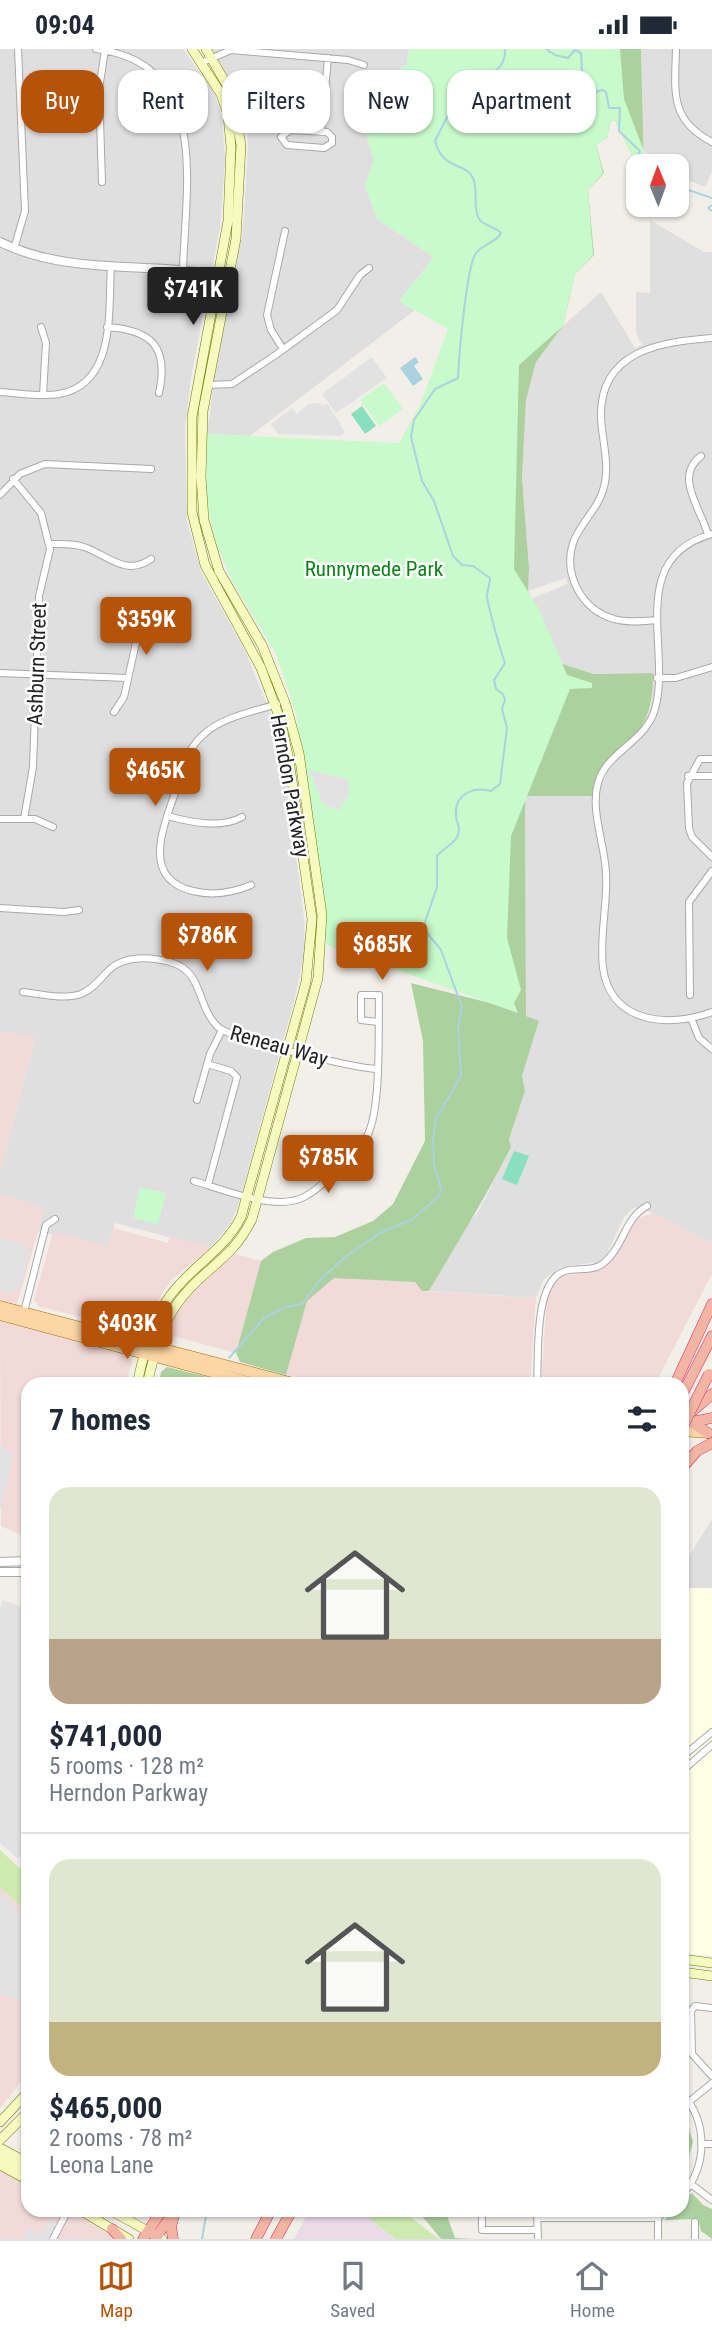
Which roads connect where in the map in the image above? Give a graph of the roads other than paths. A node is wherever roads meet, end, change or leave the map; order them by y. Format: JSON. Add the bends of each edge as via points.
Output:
{"nodes":[{"id":1,"x":18,"y":49,"type":"edge"},
{"id":2,"x":96,"y":49,"type":"edge"},
{"id":3,"x":192,"y":49,"type":"edge"},
{"id":4,"x":676,"y":49,"type":"edge"},
{"id":5,"x":105,"y":50,"type":"edge"},
{"id":6,"x":209,"y":53,"type":"edge"},
{"id":7,"x":328,"y":58,"type":"junction"},
{"id":8,"x":203,"y":62,"type":"junction"},
{"id":9,"x":364,"y":65,"type":"dead end"},
{"id":10,"x":327,"y":70,"type":"edge"},
{"id":11,"x":321,"y":132,"type":"joint"},
{"id":12,"x":712,"y":142,"type":"edge"},
{"id":13,"x":103,"y":182,"type":"dead end"},
{"id":14,"x":285,"y":231,"type":"dead end"},
{"id":15,"x":0,"y":242,"type":"edge"},
{"id":16,"x":14,"y":249,"type":"junction"},
{"id":17,"x":111,"y":265,"type":"junction"},
{"id":18,"x":369,"y":268,"type":"dead end"},
{"id":19,"x":183,"y":270,"type":"junction"},
{"id":20,"x":223,"y":276,"type":"junction"},
{"id":21,"x":41,"y":327,"type":"dead end"},
{"id":22,"x":107,"y":327,"type":"junction"},
{"id":23,"x":712,"y":338,"type":"edge"},
{"id":24,"x":283,"y":349,"type":"junction"},
{"id":25,"x":197,"y":383,"type":"junction"},
{"id":26,"x":207,"y":385,"type":"junction"},
{"id":27,"x":0,"y":392,"type":"edge"},
{"id":28,"x":159,"y":393,"type":"dead end"},
{"id":29,"x":43,"y":395,"type":"junction"},
{"id":30,"x":701,"y":456,"type":"dead end"},
{"id":31,"x":151,"y":469,"type":"dead end"},
{"id":32,"x":13,"y":479,"type":"junction"},
{"id":33,"x":0,"y":495,"type":"edge"},
{"id":34,"x":710,"y":535,"type":"edge"},
{"id":35,"x":50,"y":544,"type":"junction"},
{"id":36,"x":151,"y":559,"type":"dead end"},
{"id":37,"x":657,"y":620,"type":"junction"},
{"id":38,"x":139,"y":629,"type":"dead end"},
{"id":39,"x":712,"y":667,"type":"edge"},
{"id":40,"x":0,"y":673,"type":"edge"},
{"id":41,"x":36,"y":675,"type":"junction"},
{"id":42,"x":128,"y":678,"type":"junction"},
{"id":43,"x":657,"y":678,"type":"junction"},
{"id":44,"x":280,"y":703,"type":"junction"},
{"id":45,"x":114,"y":712,"type":"dead end"},
{"id":46,"x":712,"y":759,"type":"edge"},
{"id":47,"x":688,"y":776,"type":"junction"},
{"id":48,"x":712,"y":776,"type":"edge"},
{"id":49,"x":167,"y":816,"type":"junction"},
{"id":50,"x":243,"y":817,"type":"dead end"},
{"id":51,"x":0,"y":819,"type":"edge"},
{"id":52,"x":24,"y":819,"type":"junction"},
{"id":53,"x":53,"y":827,"type":"dead end"},
{"id":54,"x":712,"y":857,"type":"edge"},
{"id":55,"x":712,"y":871,"type":"edge"},
{"id":56,"x":251,"y":885,"type":"dead end"},
{"id":57,"x":0,"y":908,"type":"edge"},
{"id":58,"x":79,"y":910,"type":"dead end"},
{"id":59,"x":23,"y":992,"type":"dead end"},
{"id":60,"x":690,"y":995,"type":"dead end"},
{"id":61,"x":712,"y":1012,"type":"edge"},
{"id":62,"x":691,"y":1018,"type":"junction"},
{"id":63,"x":378,"y":1022,"type":"junction"},
{"id":64,"x":222,"y":1030,"type":"junction"},
{"id":65,"x":712,"y":1049,"type":"edge"},
{"id":66,"x":293,"y":1051,"type":"junction"},
{"id":67,"x":207,"y":1064,"type":"junction"},
{"id":68,"x":377,"y":1069,"type":"junction"},
{"id":69,"x":197,"y":1100,"type":"dead end"},
{"id":70,"x":194,"y":1181,"type":"dead end"},
{"id":71,"x":208,"y":1185,"type":"junction"},
{"id":72,"x":248,"y":1197,"type":"junction"},
{"id":73,"x":258,"y":1199,"type":"junction"},
{"id":74,"x":647,"y":1206,"type":"dead end"},
{"id":75,"x":55,"y":1219,"type":"dead end"},
{"id":76,"x":712,"y":1304,"type":"edge"},
{"id":77,"x":0,"y":1306,"type":"edge"},
{"id":78,"x":0,"y":1315,"type":"edge"},
{"id":79,"x":23,"y":1317,"type":"junction"},
{"id":80,"x":712,"y":1336,"type":"edge"},
{"id":81,"x":150,"y":1351,"type":"junction"},
{"id":82,"x":679,"y":1371,"type":"junction"},
{"id":83,"x":711,"y":1371,"type":"edge"},
{"id":84,"x":140,"y":1377,"type":"edge"},
{"id":85,"x":148,"y":1377,"type":"edge"},
{"id":86,"x":234,"y":1377,"type":"edge"},
{"id":87,"x":266,"y":1377,"type":"edge"},
{"id":88,"x":538,"y":1377,"type":"edge"},
{"id":89,"x":674,"y":1377,"type":"edge"},
{"id":90,"x":677,"y":1377,"type":"edge"},
{"id":91,"x":689,"y":1381,"type":"edge"},
{"id":92,"x":712,"y":1394,"type":"edge"},
{"id":93,"x":689,"y":1412,"type":"edge"},
{"id":94,"x":689,"y":1416,"type":"edge"},
{"id":95,"x":712,"y":1418,"type":"edge"},
{"id":96,"x":689,"y":1420,"type":"edge"},
{"id":97,"x":689,"y":1424,"type":"edge"},
{"id":98,"x":711,"y":1436,"type":"edge"},
{"id":99,"x":689,"y":1460,"type":"edge"},
{"id":100,"x":21,"y":1561,"type":"edge"},
{"id":101,"x":0,"y":1562,"type":"edge"},
{"id":102,"x":0,"y":1572,"type":"edge"},
{"id":103,"x":21,"y":1572,"type":"edge"},
{"id":104,"x":712,"y":1733,"type":"edge"},
{"id":105,"x":712,"y":1745,"type":"edge"},
{"id":106,"x":689,"y":1751,"type":"edge"},
{"id":107,"x":689,"y":1765,"type":"edge"},
{"id":108,"x":689,"y":1960,"type":"edge"},
{"id":109,"x":712,"y":1963,"type":"edge"},
{"id":110,"x":689,"y":1973,"type":"edge"},
{"id":111,"x":712,"y":1976,"type":"edge"},
{"id":112,"x":712,"y":2008,"type":"edge"},
{"id":113,"x":691,"y":2039,"type":"joint"},
{"id":114,"x":712,"y":2076,"type":"edge"},
{"id":115,"x":712,"y":2084,"type":"edge"},
{"id":116,"x":21,"y":2100,"type":"edge"},
{"id":117,"x":690,"y":2101,"type":"joint"},
{"id":118,"x":21,"y":2119,"type":"edge"},
{"id":119,"x":0,"y":2122,"type":"edge"},
{"id":120,"x":0,"y":2140,"type":"edge"},
{"id":121,"x":701,"y":2144,"type":"junction"},
{"id":122,"x":712,"y":2144,"type":"edge"},
{"id":123,"x":0,"y":2148,"type":"edge"},
{"id":124,"x":0,"y":2156,"type":"edge"},
{"id":125,"x":21,"y":2159,"type":"edge"},
{"id":126,"x":0,"y":2165,"type":"edge"},
{"id":127,"x":21,"y":2168,"type":"edge"},
{"id":128,"x":21,"y":2176,"type":"edge"},
{"id":129,"x":692,"y":2185,"type":"junction"},
{"id":130,"x":689,"y":2188,"type":"edge"},
{"id":131,"x":712,"y":2200,"type":"edge"},
{"id":132,"x":64,"y":2217,"type":"edge"},
{"id":133,"x":92,"y":2217,"type":"edge"},
{"id":134,"x":121,"y":2217,"type":"edge"},
{"id":135,"x":160,"y":2217,"type":"edge"},
{"id":136,"x":170,"y":2217,"type":"edge"},
{"id":137,"x":174,"y":2217,"type":"edge"},
{"id":138,"x":262,"y":2217,"type":"edge"},
{"id":139,"x":267,"y":2217,"type":"edge"},
{"id":140,"x":288,"y":2217,"type":"edge"},
{"id":141,"x":482,"y":2217,"type":"edge"},
{"id":142,"x":562,"y":2217,"type":"edge"},
{"id":143,"x":653,"y":2217,"type":"edge"},
{"id":144,"x":537,"y":2218,"type":"joint"},
{"id":145,"x":658,"y":2218,"type":"joint"},
{"id":146,"x":695,"y":2223,"type":"dead end"},
{"id":147,"x":112,"y":2229,"type":"junction"},
{"id":148,"x":537,"y":2230,"type":"junction"},
{"id":149,"x":153,"y":2237,"type":"edge"},
{"id":150,"x":53,"y":2239,"type":"edge"},
{"id":151,"x":121,"y":2239,"type":"edge"},
{"id":152,"x":128,"y":2239,"type":"edge"},
{"id":153,"x":173,"y":2239,"type":"edge"},
{"id":154,"x":254,"y":2239,"type":"edge"},
{"id":155,"x":276,"y":2239,"type":"edge"},
{"id":156,"x":538,"y":2239,"type":"edge"},
{"id":157,"x":658,"y":2239,"type":"edge"},
{"id":158,"x":695,"y":2239,"type":"edge"}],
"edges":[{"from":1,"to":16,"type":"street","via":[[25,211]]},
{"from":2,"to":5,"type":"street"},
{"from":3,"to":8,"type":"main road","name":"Herndon Parkway"},
{"from":4,"to":12,"type":"street","via":[[678,109],[693,131]]},
{"from":5,"to":13,"type":"street","via":[[99,89]]},
{"from":5,"to":19,"type":"street","via":[[151,71],[172,95],[182,117],[186,143]]},
{"from":6,"to":7,"type":"street","via":[[231,50]]},
{"from":6,"to":8,"type":"street"},
{"from":6,"to":20,"type":"main road","name":"Herndon Parkway","via":[[232,94],[241,134],[238,218]]},
{"from":7,"to":9,"type":"street"},
{"from":7,"to":10,"type":"street"},
{"from":8,"to":20,"type":"main road","name":"Herndon Parkway","via":[[221,94],[231,136]]},
{"from":11,"to":11,"type":"street","via":[[332,137],[327,148],[287,145],[282,140],[287,130]]},
{"from":14,"to":24,"type":"street","via":[[267,314]]},
{"from":15,"to":16,"type":"street"},
{"from":16,"to":17,"type":"street","via":[[50,261]]},
{"from":17,"to":19,"type":"street"},
{"from":17,"to":22,"type":"street"},
{"from":18,"to":24,"type":"street","via":[[337,310]]},
{"from":19,"to":20,"type":"street"},
{"from":20,"to":25,"type":"main road","name":"Herndon Parkway"},
{"from":20,"to":26,"type":"main road","name":"Herndon Parkway"},
{"from":21,"to":29,"type":"street","via":[[46,343]]},
{"from":22,"to":28,"type":"street","via":[[139,332],[156,347],[163,370]]},
{"from":22,"to":29,"type":"street","via":[[103,355],[89,378],[67,392]]},
{"from":23,"to":37,"type":"street","via":[[644,349],[626,360],[613,376],[602,407],[604,488],[571,552],[577,589],[595,610],[620,621]]},
{"from":24,"to":26,"type":"street","via":[[240,380],[225,387]]},
{"from":25,"to":26,"type":"street"},
{"from":25,"to":44,"type":"main road","name":"Herndon Parkway","via":[[190,481],[198,543],[214,584]]},
{"from":26,"to":44,"type":"main road","name":"Herndon Parkway","via":[[201,488],[208,540],[223,580],[257,637]]},
{"from":27,"to":29,"type":"street"},
{"from":30,"to":34,"type":"street","via":[[689,470],[688,483]]},
{"from":31,"to":32,"type":"street","via":[[45,464]]},
{"from":32,"to":33,"type":"street"},
{"from":32,"to":35,"type":"street","name":"Ashburn Street","via":[[41,513]]},
{"from":34,"to":37,"type":"street","via":[[689,544],[667,567],[657,595]]},
{"from":35,"to":36,"type":"street","via":[[85,547],[126,566]]},
{"from":35,"to":41,"type":"street","name":"Ashburn Street","via":[[39,596]]},
{"from":37,"to":43,"type":"street"},
{"from":38,"to":42,"type":"street"},
{"from":39,"to":43,"type":"street","via":[[676,678]]},
{"from":40,"to":41,"type":"street"},
{"from":41,"to":42,"type":"street"},
{"from":41,"to":52,"type":"street","name":"Ashburn Street","via":[[33,767]]},
{"from":42,"to":45,"type":"street","via":[[124,697]]},
{"from":43,"to":62,"type":"street","via":[[651,720],[606,767],[597,789],[606,871],[603,969],[614,996],[636,1015],[664,1022]]},
{"from":44,"to":49,"type":"street","via":[[219,724],[202,736],[185,760]]},
{"from":44,"to":66,"type":"main road","name":"Herndon Parkway","via":[[299,753],[322,915],[320,966]]},
{"from":46,"to":47,"type":"street","via":[[701,759]]},
{"from":47,"to":48,"type":"street"},
{"from":47,"to":54,"type":"street","via":[[688,828]]},
{"from":49,"to":50,"type":"street","via":[[223,823]]},
{"from":49,"to":56,"type":"street","via":[[160,857],[169,880],[177,887],[219,893]]},
{"from":51,"to":52,"type":"street"},
{"from":52,"to":53,"type":"street"},
{"from":55,"to":60,"type":"street","via":[[689,902]]},
{"from":57,"to":58,"type":"street"},
{"from":59,"to":64,"type":"street","name":"Reneau Way","via":[[77,995],[121,962],[137,958],[166,961],[191,974],[208,1015]]},
{"from":61,"to":62,"type":"street"},
{"from":62,"to":65,"type":"street","via":[[699,1038]]},
{"from":63,"to":63,"type":"street","via":[[379,995],[361,995],[361,1020]]},
{"from":63,"to":68,"type":"street"},
{"from":64,"to":66,"type":"street","name":"Reneau Way"},
{"from":64,"to":67,"type":"street"},
{"from":66,"to":68,"type":"street","name":"Reneau Way"},
{"from":66,"to":72,"type":"main road","name":"Herndon Parkway"},
{"from":66,"to":73,"type":"main road","name":"Herndon Parkway"},
{"from":67,"to":69,"type":"street"},
{"from":67,"to":71,"type":"street","via":[[237,1077]]},
{"from":68,"to":73,"type":"street","via":[[374,1118],[366,1138],[302,1199],[285,1203]]},
{"from":70,"to":71,"type":"street"},
{"from":71,"to":72,"type":"street"},
{"from":72,"to":73,"type":"street"},
{"from":72,"to":81,"type":"main road","name":"Herndon Parkway","via":[[230,1236],[169,1296]]},
{"from":73,"to":81,"type":"main road","name":"Herndon Parkway","via":[[239,1242],[183,1295]]},
{"from":74,"to":88,"type":"street","via":[[633,1215],[604,1264],[564,1271],[548,1283]]},
{"from":75,"to":79,"type":"street","via":[[46,1225]]},
{"from":76,"to":82,"type":"highway"},
{"from":77,"to":79,"type":"main road"},
{"from":78,"to":79,"type":"main road"},
{"from":79,"to":81,"type":"main road"},
{"from":80,"to":91,"type":"highway"},
{"from":81,"to":84,"type":"main road","name":"Herndon Parkway"},
{"from":81,"to":85,"type":"main road","name":"Herndon Parkway"},
{"from":81,"to":86,"type":"main road"},
{"from":81,"to":87,"type":"main road"},
{"from":82,"to":89,"type":"highway"},
{"from":82,"to":90,"type":"highway"},
{"from":83,"to":93,"type":"highway","bridge":true},
{"from":92,"to":94,"type":"highway"},
{"from":95,"to":96,"type":"highway"},
{"from":97,"to":98,"type":"highway"},
{"from":98,"to":99,"type":"highway"},
{"from":100,"to":101,"type":"street"},
{"from":102,"to":103,"type":"street"},
{"from":104,"to":106,"type":"street"},
{"from":105,"to":107,"type":"street"},
{"from":108,"to":109,"type":"main road"},
{"from":110,"to":111,"type":"main road"},
{"from":112,"to":113,"type":"street","via":[[692,2007]]},
{"from":113,"to":114,"type":"street","via":[[696,2063]]},
{"from":115,"to":117,"type":"street"},
{"from":116,"to":119,"type":"main road"},
{"from":117,"to":121,"type":"street"},
{"from":118,"to":120,"type":"main road"},
{"from":121,"to":122,"type":"street"},
{"from":121,"to":129,"type":"street","via":[[700,2166]]},
{"from":123,"to":125,"type":"main road"},
{"from":124,"to":127,"type":"main road"},
{"from":126,"to":128,"type":"main road"},
{"from":129,"to":130,"type":"street"},
{"from":129,"to":131,"type":"street"},
{"from":132,"to":150,"type":"street"},
{"from":133,"to":147,"type":"main road"},
{"from":134,"to":149,"type":"main road"},
{"from":135,"to":149,"type":"highway"},
{"from":136,"to":149,"type":"highway"},
{"from":137,"to":153,"type":"highway"},
{"from":138,"to":154,"type":"highway"},
{"from":139,"to":154,"type":"highway"},
{"from":140,"to":155,"type":"highway"},
{"from":141,"to":148,"type":"street","via":[[482,2230]]},
{"from":142,"to":144,"type":"street"},
{"from":143,"to":145,"type":"street"},
{"from":144,"to":148,"type":"street"},
{"from":145,"to":157,"type":"street"},
{"from":146,"to":158,"type":"street"},
{"from":147,"to":151,"type":"highway"},
{"from":147,"to":152,"type":"main road"},
{"from":148,"to":156,"type":"street"}]}
